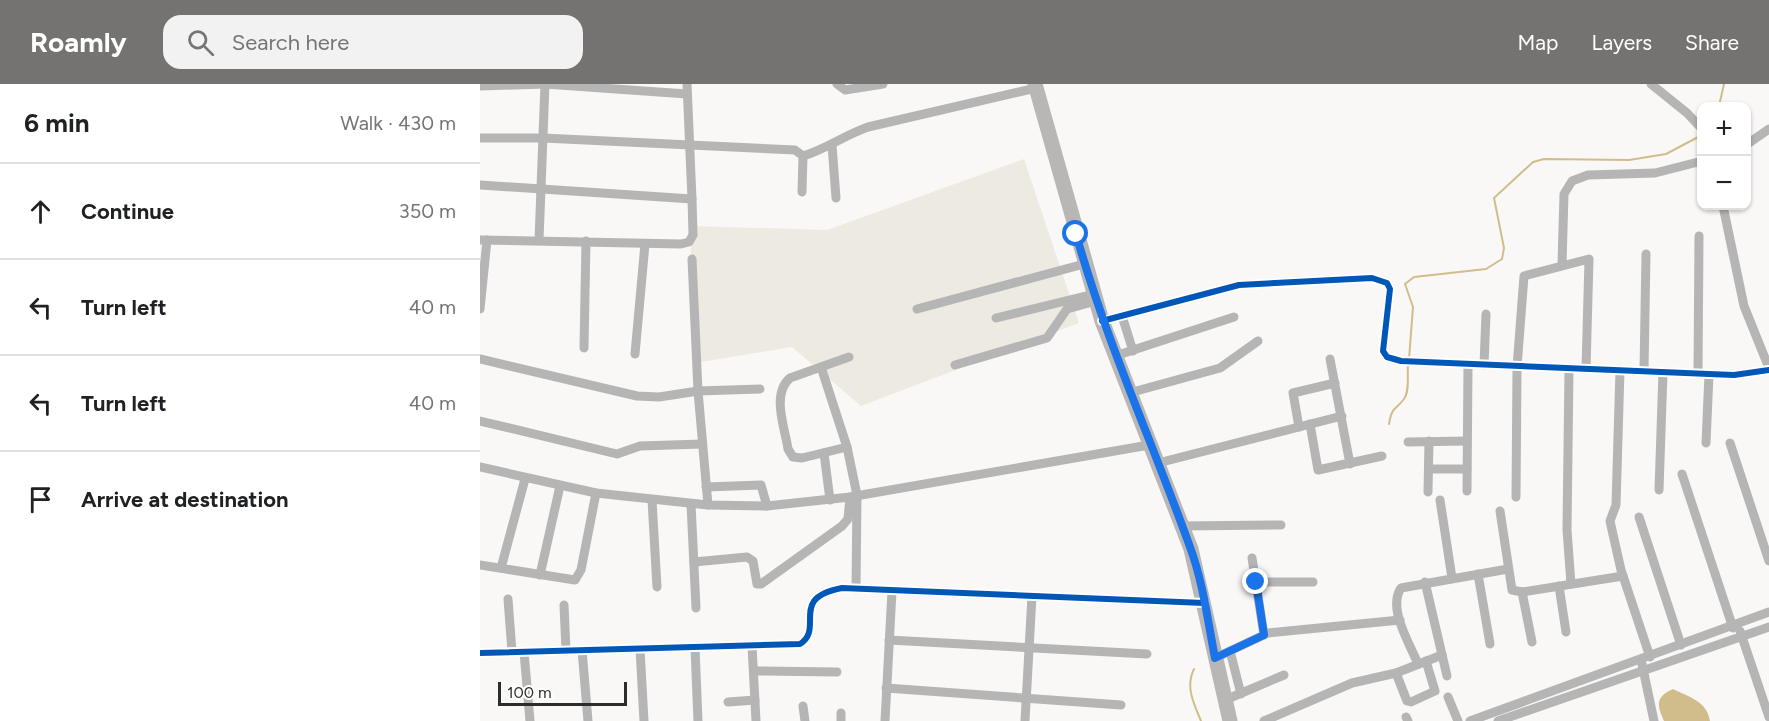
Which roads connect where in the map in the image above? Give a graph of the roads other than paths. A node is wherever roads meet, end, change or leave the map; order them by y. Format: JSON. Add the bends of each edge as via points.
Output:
{"nodes":[{"id":1,"x":545,"y":84,"type":"edge"},
{"id":2,"x":837,"y":84,"type":"edge"},
{"id":3,"x":883,"y":84,"type":"edge"},
{"id":4,"x":1651,"y":84,"type":"edge"},
{"id":5,"x":480,"y":86,"type":"edge"},
{"id":6,"x":1036,"y":86,"type":"edge"},
{"id":7,"x":687,"y":89,"type":"edge"},
{"id":8,"x":1697,"y":124,"type":"edge"},
{"id":9,"x":1769,"y":129,"type":"edge"},
{"id":10,"x":480,"y":138,"type":"edge"},
{"id":11,"x":543,"y":138,"type":"junction"},
{"id":12,"x":1751,"y":142,"type":"edge"},
{"id":13,"x":688,"y":144,"type":"junction"},
{"id":14,"x":832,"y":146,"type":"junction"},
{"id":15,"x":803,"y":156,"type":"junction"},
{"id":16,"x":1697,"y":162,"type":"edge"},
{"id":17,"x":480,"y":185,"type":"edge"},
{"id":18,"x":539,"y":188,"type":"junction"},
{"id":19,"x":802,"y":192,"type":"dead end"},
{"id":20,"x":836,"y":198,"type":"dead end"},
{"id":21,"x":692,"y":199,"type":"junction"},
{"id":22,"x":1724,"y":210,"type":"edge"},
{"id":23,"x":1699,"y":236,"type":"dead end"},
{"id":24,"x":484,"y":240,"type":"edge"},
{"id":25,"x":539,"y":240,"type":"junction"},
{"id":26,"x":586,"y":241,"type":"junction"},
{"id":27,"x":645,"y":244,"type":"junction"},
{"id":28,"x":1646,"y":254,"type":"dead end"},
{"id":29,"x":692,"y":259,"type":"dead end"},
{"id":30,"x":1084,"y":264,"type":"junction"},
{"id":31,"x":1562,"y":265,"type":"junction"},
{"id":32,"x":1095,"y":298,"type":"junction"},
{"id":33,"x":480,"y":309,"type":"edge"},
{"id":34,"x":917,"y":309,"type":"dead end"},
{"id":35,"x":1486,"y":314,"type":"dead end"},
{"id":36,"x":1122,"y":316,"type":"junction"},
{"id":37,"x":1234,"y":317,"type":"dead end"},
{"id":38,"x":996,"y":318,"type":"dead end"},
{"id":39,"x":1102,"y":321,"type":"junction"},
{"id":40,"x":1258,"y":341,"type":"dead end"},
{"id":41,"x":584,"y":348,"type":"dead end"},
{"id":42,"x":1133,"y":351,"type":"junction"},
{"id":43,"x":635,"y":354,"type":"dead end"},
{"id":44,"x":1115,"y":356,"type":"junction"},
{"id":45,"x":849,"y":357,"type":"dead end"},
{"id":46,"x":480,"y":359,"type":"edge"},
{"id":47,"x":1330,"y":359,"type":"dead end"},
{"id":48,"x":956,"y":365,"type":"dead end"},
{"id":49,"x":1468,"y":365,"type":"junction"},
{"id":50,"x":1484,"y":365,"type":"junction"},
{"id":51,"x":821,"y":367,"type":"junction"},
{"id":52,"x":1517,"y":367,"type":"junction"},
{"id":53,"x":1569,"y":369,"type":"junction"},
{"id":54,"x":1586,"y":369,"type":"junction"},
{"id":55,"x":1769,"y":369,"type":"edge"},
{"id":56,"x":1620,"y":370,"type":"junction"},
{"id":57,"x":1644,"y":371,"type":"junction"},
{"id":58,"x":1663,"y":372,"type":"junction"},
{"id":59,"x":1698,"y":374,"type":"junction"},
{"id":60,"x":1709,"y":374,"type":"junction"},
{"id":61,"x":1335,"y":382,"type":"junction"},
{"id":62,"x":760,"y":389,"type":"dead end"},
{"id":63,"x":698,"y":391,"type":"junction"},
{"id":64,"x":1129,"y":393,"type":"junction"},
{"id":65,"x":1342,"y":416,"type":"junction"},
{"id":66,"x":480,"y":421,"type":"edge"},
{"id":67,"x":1310,"y":424,"type":"junction"},
{"id":68,"x":1299,"y":427,"type":"junction"},
{"id":69,"x":1430,"y":441,"type":"junction"},
{"id":70,"x":1467,"y":441,"type":"junction"},
{"id":71,"x":1408,"y":442,"type":"dead end"},
{"id":72,"x":1706,"y":443,"type":"dead end"},
{"id":73,"x":702,"y":444,"type":"junction"},
{"id":74,"x":1730,"y":444,"type":"dead end"},
{"id":75,"x":1149,"y":445,"type":"junction"},
{"id":76,"x":847,"y":447,"type":"junction"},
{"id":77,"x":824,"y":453,"type":"junction"},
{"id":78,"x":1382,"y":456,"type":"dead end"},
{"id":79,"x":1158,"y":464,"type":"junction"},
{"id":80,"x":1350,"y":464,"type":"junction"},
{"id":81,"x":480,"y":467,"type":"edge"},
{"id":82,"x":1429,"y":469,"type":"junction"},
{"id":83,"x":1467,"y":469,"type":"junction"},
{"id":84,"x":1682,"y":474,"type":"dead end"},
{"id":85,"x":525,"y":479,"type":"junction"},
{"id":86,"x":560,"y":486,"type":"junction"},
{"id":87,"x":706,"y":487,"type":"junction"},
{"id":88,"x":1659,"y":490,"type":"dead end"},
{"id":89,"x":1467,"y":491,"type":"dead end"},
{"id":90,"x":1428,"y":492,"type":"dead end"},
{"id":91,"x":596,"y":493,"type":"junction"},
{"id":92,"x":854,"y":496,"type":"junction"},
{"id":93,"x":1516,"y":497,"type":"dead end"},
{"id":94,"x":652,"y":500,"type":"junction"},
{"id":95,"x":830,"y":500,"type":"junction"},
{"id":96,"x":1440,"y":500,"type":"dead end"},
{"id":97,"x":691,"y":504,"type":"junction"},
{"id":98,"x":708,"y":505,"type":"junction"},
{"id":99,"x":767,"y":506,"type":"junction"},
{"id":100,"x":1500,"y":511,"type":"dead end"},
{"id":101,"x":1639,"y":517,"type":"dead end"},
{"id":102,"x":1281,"y":525,"type":"dead end"},
{"id":103,"x":1182,"y":526,"type":"junction"},
{"id":104,"x":1252,"y":558,"type":"dead end"},
{"id":105,"x":1769,"y":561,"type":"edge"},
{"id":106,"x":694,"y":562,"type":"junction"},
{"id":107,"x":480,"y":565,"type":"edge"},
{"id":108,"x":501,"y":568,"type":"junction"},
{"id":109,"x":1508,"y":569,"type":"junction"},
{"id":110,"x":1478,"y":574,"type":"junction"},
{"id":111,"x":540,"y":575,"type":"junction"},
{"id":112,"x":1623,"y":576,"type":"junction"},
{"id":113,"x":1452,"y":578,"type":"junction"},
{"id":114,"x":1256,"y":582,"type":"junction"},
{"id":115,"x":1313,"y":582,"type":"dead end"},
{"id":116,"x":1425,"y":582,"type":"junction"},
{"id":117,"x":1571,"y":584,"type":"junction"},
{"id":118,"x":1558,"y":586,"type":"junction"},
{"id":119,"x":657,"y":587,"type":"dead end"},
{"id":120,"x":856,"y":589,"type":"junction"},
{"id":121,"x":892,"y":591,"type":"junction"},
{"id":122,"x":1522,"y":592,"type":"junction"},
{"id":123,"x":1032,"y":596,"type":"junction"},
{"id":124,"x":508,"y":599,"type":"dead end"},
{"id":125,"x":1204,"y":603,"type":"junction"},
{"id":126,"x":564,"y":605,"type":"dead end"},
{"id":127,"x":696,"y":608,"type":"dead end"},
{"id":128,"x":1769,"y":612,"type":"edge"},
{"id":129,"x":1400,"y":620,"type":"junction"},
{"id":130,"x":1734,"y":624,"type":"junction"},
{"id":131,"x":1769,"y":627,"type":"edge"},
{"id":132,"x":1566,"y":632,"type":"dead end"},
{"id":133,"x":1264,"y":635,"type":"junction"},
{"id":134,"x":1739,"y":638,"type":"junction"},
{"id":135,"x":889,"y":640,"type":"junction"},
{"id":136,"x":1532,"y":642,"type":"dead end"},
{"id":137,"x":1490,"y":644,"type":"dead end"},
{"id":138,"x":1681,"y":645,"type":"junction"},
{"id":139,"x":752,"y":646,"type":"junction"},
{"id":140,"x":1029,"y":647,"type":"junction"},
{"id":141,"x":695,"y":648,"type":"junction"},
{"id":142,"x":640,"y":649,"type":"junction"},
{"id":143,"x":582,"y":650,"type":"junction"},
{"id":144,"x":566,"y":651,"type":"junction"},
{"id":145,"x":1230,"y":651,"type":"junction"},
{"id":146,"x":513,"y":652,"type":"junction"},
{"id":147,"x":524,"y":652,"type":"junction"},
{"id":148,"x":480,"y":653,"type":"edge"},
{"id":149,"x":1147,"y":654,"type":"dead end"},
{"id":150,"x":1442,"y":655,"type":"junction"},
{"id":151,"x":1215,"y":658,"type":"junction"},
{"id":152,"x":1422,"y":662,"type":"junction"},
{"id":153,"x":1645,"y":662,"type":"junction"},
{"id":154,"x":754,"y":671,"type":"junction"},
{"id":155,"x":837,"y":672,"type":"dead end"},
{"id":156,"x":1396,"y":673,"type":"junction"},
{"id":157,"x":1284,"y":675,"type":"dead end"},
{"id":158,"x":1447,"y":676,"type":"dead end"},
{"id":159,"x":886,"y":688,"type":"junction"},
{"id":160,"x":1241,"y":694,"type":"junction"},
{"id":161,"x":1026,"y":698,"type":"junction"},
{"id":162,"x":1448,"y":698,"type":"dead end"},
{"id":163,"x":755,"y":700,"type":"junction"},
{"id":164,"x":1225,"y":700,"type":"junction"},
{"id":165,"x":728,"y":702,"type":"dead end"},
{"id":166,"x":1120,"y":705,"type":"dead end"},
{"id":167,"x":803,"y":706,"type":"dead end"},
{"id":168,"x":1769,"y":716,"type":"edge"},
{"id":169,"x":530,"y":721,"type":"edge"},
{"id":170,"x":588,"y":721,"type":"edge"},
{"id":171,"x":644,"y":721,"type":"edge"},
{"id":172,"x":698,"y":721,"type":"edge"},
{"id":173,"x":756,"y":721,"type":"edge"},
{"id":174,"x":805,"y":721,"type":"edge"},
{"id":175,"x":885,"y":721,"type":"edge"},
{"id":176,"x":1025,"y":721,"type":"edge"},
{"id":177,"x":1230,"y":721,"type":"edge"},
{"id":178,"x":1264,"y":721,"type":"edge"},
{"id":179,"x":1458,"y":721,"type":"edge"},
{"id":180,"x":1470,"y":721,"type":"edge"},
{"id":181,"x":1498,"y":721,"type":"edge"},
{"id":182,"x":1654,"y":721,"type":"edge"}],
"edges":[{"from":1,"to":5,"type":"street"},
{"from":1,"to":7,"type":"street"},
{"from":1,"to":11,"type":"street"},
{"from":2,"to":3,"type":"street","via":[[844,90]]},
{"from":4,"to":8,"type":"street"},
{"from":6,"to":14,"type":"street","via":[[868,127]]},
{"from":6,"to":30,"type":"main road"},
{"from":7,"to":13,"type":"street"},
{"from":9,"to":12,"type":"street"},
{"from":10,"to":11,"type":"street"},
{"from":11,"to":13,"type":"street"},
{"from":11,"to":18,"type":"street"},
{"from":13,"to":15,"type":"street","via":[[795,150]]},
{"from":13,"to":21,"type":"street"},
{"from":14,"to":15,"type":"street"},
{"from":14,"to":20,"type":"street"},
{"from":15,"to":19,"type":"street"},
{"from":16,"to":31,"type":"street","via":[[1655,173],[1588,175],[1572,181],[1564,194]]},
{"from":17,"to":18,"type":"street"},
{"from":18,"to":21,"type":"street"},
{"from":18,"to":25,"type":"street"},
{"from":21,"to":27,"type":"street","via":[[693,235],[689,242]]},
{"from":22,"to":55,"type":"street","via":[[1744,306]]},
{"from":23,"to":59,"type":"street"},
{"from":24,"to":25,"type":"street"},
{"from":24,"to":33,"type":"street"},
{"from":25,"to":26,"type":"street"},
{"from":26,"to":27,"type":"street"},
{"from":26,"to":41,"type":"street"},
{"from":27,"to":43,"type":"street"},
{"from":28,"to":57,"type":"street"},
{"from":29,"to":63,"type":"street"},
{"from":30,"to":32,"type":"main road"},
{"from":30,"to":34,"type":"street"},
{"from":31,"to":52,"type":"street","via":[[1521,279]]},
{"from":31,"to":54,"type":"street","via":[[1585,258],[1590,261]]},
{"from":32,"to":38,"type":"street"},
{"from":32,"to":39,"type":"main road"},
{"from":32,"to":48,"type":"street","via":[[1067,309],[1047,338]]},
{"from":35,"to":50,"type":"street"},
{"from":36,"to":39,"type":"street"},
{"from":36,"to":42,"type":"street"},
{"from":36,"to":49,"type":"street","via":[[1239,285],[1382,280],[1390,290],[1383,351],[1387,357]]},
{"from":37,"to":42,"type":"street"},
{"from":39,"to":44,"type":"main road"},
{"from":40,"to":64,"type":"street","via":[[1227,365]]},
{"from":42,"to":44,"type":"street"},
{"from":44,"to":64,"type":"main road"},
{"from":45,"to":51,"type":"street"},
{"from":46,"to":63,"type":"street","via":[[637,396]]},
{"from":47,"to":61,"type":"street"},
{"from":49,"to":50,"type":"street"},
{"from":49,"to":70,"type":"street"},
{"from":50,"to":52,"type":"street"},
{"from":51,"to":76,"type":"street"},
{"from":51,"to":77,"type":"street","via":[[790,378],[783,384],[780,398],[790,455],[798,459]]},
{"from":52,"to":53,"type":"street"},
{"from":52,"to":93,"type":"street"},
{"from":53,"to":54,"type":"street"},
{"from":53,"to":117,"type":"street","via":[[1567,530]]},
{"from":54,"to":56,"type":"street"},
{"from":55,"to":60,"type":"street"},
{"from":56,"to":57,"type":"street"},
{"from":56,"to":112,"type":"street","via":[[1616,505],[1610,521]]},
{"from":57,"to":58,"type":"street"},
{"from":58,"to":59,"type":"street"},
{"from":58,"to":88,"type":"street"},
{"from":59,"to":60,"type":"street"},
{"from":60,"to":72,"type":"street"},
{"from":61,"to":65,"type":"street"},
{"from":61,"to":68,"type":"street","via":[[1293,393]]},
{"from":62,"to":63,"type":"street"},
{"from":63,"to":73,"type":"street"},
{"from":64,"to":75,"type":"main road"},
{"from":65,"to":67,"type":"street"},
{"from":65,"to":80,"type":"street"},
{"from":66,"to":73,"type":"street","via":[[617,454],[640,446]]},
{"from":67,"to":68,"type":"street"},
{"from":67,"to":80,"type":"street","via":[[1318,470]]},
{"from":68,"to":79,"type":"street"},
{"from":69,"to":70,"type":"street"},
{"from":69,"to":71,"type":"street"},
{"from":69,"to":82,"type":"street"},
{"from":70,"to":83,"type":"street"},
{"from":73,"to":87,"type":"street"},
{"from":74,"to":105,"type":"street"},
{"from":75,"to":79,"type":"main road"},
{"from":75,"to":92,"type":"street"},
{"from":76,"to":77,"type":"street"},
{"from":76,"to":92,"type":"street"},
{"from":77,"to":95,"type":"street"},
{"from":78,"to":80,"type":"street"},
{"from":79,"to":103,"type":"main road"},
{"from":81,"to":85,"type":"street"},
{"from":82,"to":83,"type":"street"},
{"from":82,"to":90,"type":"street"},
{"from":83,"to":89,"type":"street"},
{"from":84,"to":130,"type":"street"},
{"from":85,"to":86,"type":"street"},
{"from":85,"to":108,"type":"street"},
{"from":86,"to":91,"type":"street"},
{"from":86,"to":111,"type":"street"},
{"from":87,"to":98,"type":"street"},
{"from":87,"to":99,"type":"street","via":[[761,485]]},
{"from":91,"to":94,"type":"street"},
{"from":91,"to":111,"type":"street","via":[[579,577],[571,580]]},
{"from":92,"to":95,"type":"street"},
{"from":92,"to":106,"type":"street","via":[[842,526],[761,584],[757,584],[753,561],[747,557]]},
{"from":92,"to":120,"type":"street"},
{"from":94,"to":97,"type":"street"},
{"from":94,"to":119,"type":"street"},
{"from":95,"to":99,"type":"street"},
{"from":96,"to":113,"type":"street"},
{"from":97,"to":98,"type":"street"},
{"from":97,"to":106,"type":"street"},
{"from":98,"to":99,"type":"street"},
{"from":100,"to":109,"type":"street"},
{"from":101,"to":138,"type":"street"},
{"from":102,"to":103,"type":"street"},
{"from":103,"to":125,"type":"main road"},
{"from":104,"to":114,"type":"street"},
{"from":106,"to":127,"type":"street"},
{"from":107,"to":108,"type":"street"},
{"from":108,"to":111,"type":"street"},
{"from":109,"to":110,"type":"street"},
{"from":109,"to":122,"type":"street","via":[[1512,590]]},
{"from":110,"to":113,"type":"street"},
{"from":110,"to":137,"type":"street"},
{"from":112,"to":117,"type":"street"},
{"from":112,"to":153,"type":"street"},
{"from":113,"to":116,"type":"street"},
{"from":114,"to":115,"type":"street"},
{"from":114,"to":133,"type":"street"},
{"from":116,"to":129,"type":"street","via":[[1407,585],[1397,593]]},
{"from":116,"to":150,"type":"street"},
{"from":117,"to":118,"type":"street"},
{"from":118,"to":122,"type":"street"},
{"from":118,"to":132,"type":"street"},
{"from":120,"to":121,"type":"street"},
{"from":120,"to":139,"type":"street","via":[[821,593],[814,600],[806,641],[801,644]]},
{"from":121,"to":123,"type":"street"},
{"from":121,"to":135,"type":"street"},
{"from":122,"to":136,"type":"street"},
{"from":123,"to":125,"type":"street"},
{"from":123,"to":140,"type":"street"},
{"from":124,"to":146,"type":"street"},
{"from":125,"to":151,"type":"main road"},
{"from":126,"to":144,"type":"street"},
{"from":128,"to":130,"type":"street"},
{"from":129,"to":133,"type":"street","via":[[1289,629]]},
{"from":129,"to":152,"type":"street"},
{"from":130,"to":134,"type":"street"},
{"from":130,"to":138,"type":"street"},
{"from":131,"to":134,"type":"street"},
{"from":133,"to":145,"type":"street"},
{"from":134,"to":153,"type":"street"},
{"from":134,"to":168,"type":"street"},
{"from":135,"to":140,"type":"street"},
{"from":135,"to":159,"type":"street"},
{"from":138,"to":153,"type":"street"},
{"from":139,"to":141,"type":"street"},
{"from":139,"to":154,"type":"street"},
{"from":140,"to":149,"type":"street"},
{"from":140,"to":161,"type":"street"},
{"from":141,"to":142,"type":"street"},
{"from":141,"to":172,"type":"street"},
{"from":142,"to":143,"type":"street"},
{"from":142,"to":171,"type":"street"},
{"from":143,"to":144,"type":"street"},
{"from":143,"to":170,"type":"street"},
{"from":144,"to":147,"type":"street"},
{"from":145,"to":151,"type":"street"},
{"from":145,"to":160,"type":"street"},
{"from":146,"to":147,"type":"street"},
{"from":146,"to":148,"type":"street"},
{"from":147,"to":169,"type":"street"},
{"from":150,"to":152,"type":"street"},
{"from":150,"to":158,"type":"street"},
{"from":151,"to":164,"type":"main road"},
{"from":152,"to":156,"type":"street"},
{"from":152,"to":156,"type":"street","via":[[1435,691],[1411,702],[1407,701]]},
{"from":153,"to":180,"type":"street"},
{"from":153,"to":181,"type":"street"},
{"from":153,"to":182,"type":"street"},
{"from":154,"to":155,"type":"street"},
{"from":154,"to":163,"type":"street"},
{"from":156,"to":178,"type":"street","via":[[1352,683]]},
{"from":157,"to":160,"type":"street"},
{"from":159,"to":161,"type":"street"},
{"from":159,"to":175,"type":"street"},
{"from":160,"to":164,"type":"street"},
{"from":161,"to":166,"type":"street"},
{"from":161,"to":176,"type":"street"},
{"from":162,"to":179,"type":"street"},
{"from":163,"to":165,"type":"street"},
{"from":163,"to":173,"type":"street"},
{"from":164,"to":177,"type":"main road"},
{"from":167,"to":174,"type":"street"}]}
